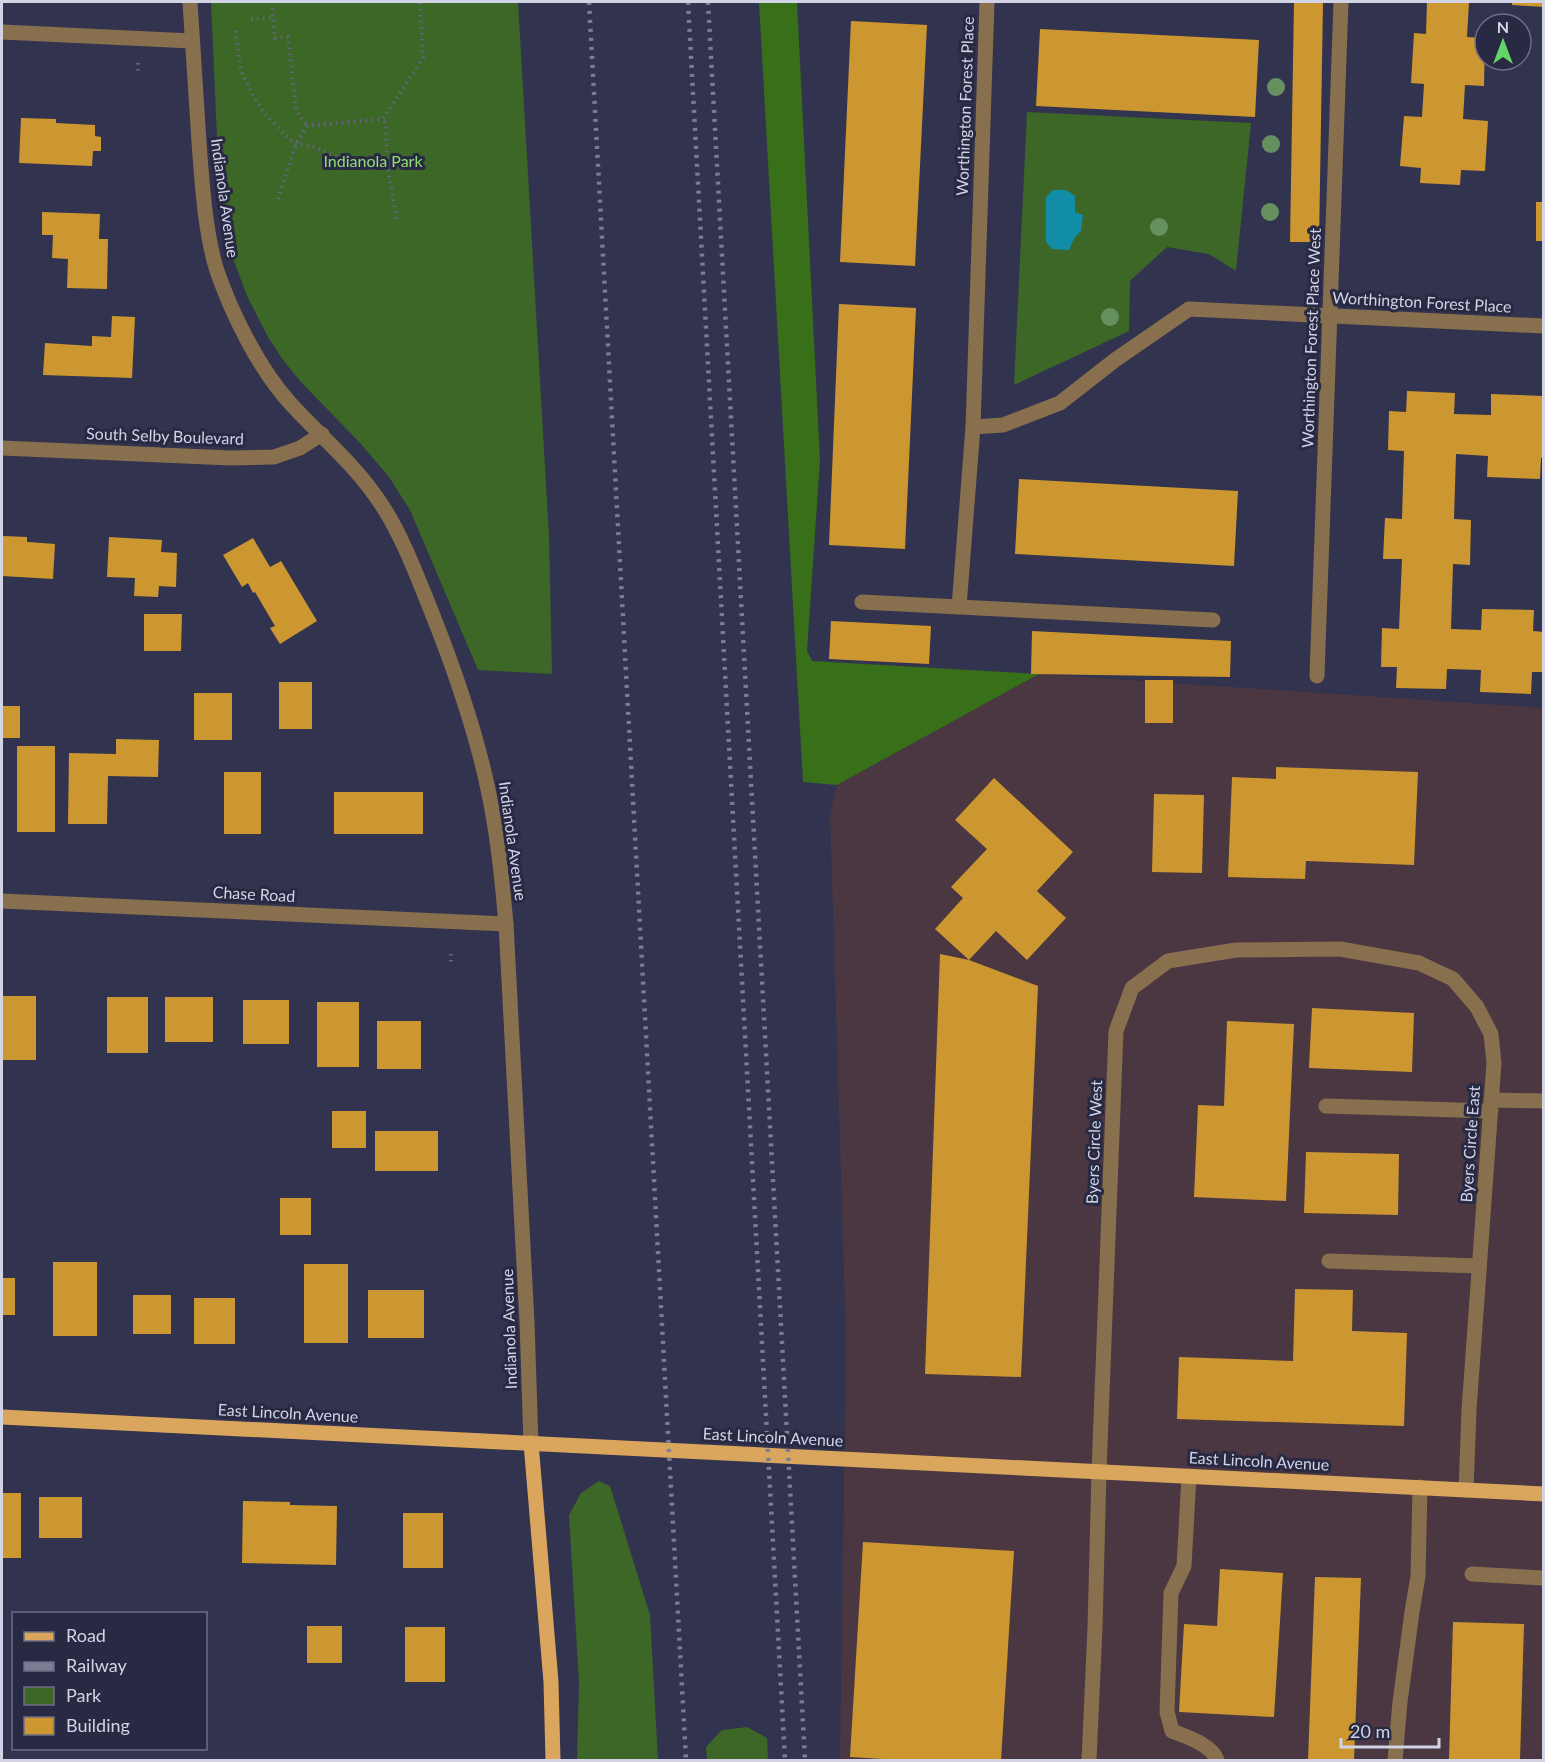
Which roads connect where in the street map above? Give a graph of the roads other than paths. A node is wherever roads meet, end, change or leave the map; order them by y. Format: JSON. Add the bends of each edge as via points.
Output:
{"nodes":[{"id":1,"x":190,"y":2,"type":"edge"},
{"id":2,"x":987,"y":2,"type":"edge"},
{"id":3,"x":1341,"y":2,"type":"edge"},
{"id":4,"x":2,"y":32,"type":"edge"},
{"id":5,"x":192,"y":41,"type":"junction"},
{"id":6,"x":1330,"y":316,"type":"junction"},
{"id":7,"x":1544,"y":326,"type":"edge"},
{"id":8,"x":973,"y":427,"type":"junction"},
{"id":9,"x":322,"y":434,"type":"junction"},
{"id":10,"x":2,"y":448,"type":"edge"},
{"id":11,"x":862,"y":602,"type":"dead end"},
{"id":12,"x":959,"y":607,"type":"junction"},
{"id":13,"x":1213,"y":620,"type":"dead end"},
{"id":14,"x":1317,"y":676,"type":"dead end"},
{"id":15,"x":2,"y":901,"type":"edge"},
{"id":16,"x":506,"y":924,"type":"junction"},
{"id":17,"x":1293,"y":949,"type":"joint"},
{"id":18,"x":1544,"y":1101,"type":"edge"},
{"id":19,"x":1491,"y":1105,"type":"junction"},
{"id":20,"x":1326,"y":1106,"type":"dead end"},
{"id":21,"x":1329,"y":1260,"type":"dead end"},
{"id":22,"x":1479,"y":1266,"type":"junction"},
{"id":23,"x":2,"y":1417,"type":"edge"},
{"id":24,"x":531,"y":1443,"type":"junction"},
{"id":25,"x":1099,"y":1471,"type":"junction"},
{"id":26,"x":1189,"y":1476,"type":"junction"},
{"id":27,"x":1420,"y":1487,"type":"junction"},
{"id":28,"x":1466,"y":1490,"type":"junction"},
{"id":29,"x":1544,"y":1494,"type":"edge"},
{"id":30,"x":1472,"y":1574,"type":"dead end"},
{"id":31,"x":1544,"y":1578,"type":"edge"},
{"id":32,"x":553,"y":1761,"type":"edge"},
{"id":33,"x":1089,"y":1761,"type":"edge"},
{"id":34,"x":1217,"y":1761,"type":"edge"},
{"id":35,"x":1395,"y":1761,"type":"edge"}],
"edges":[{"from":1,"to":5,"type":"street","name":"Indianola Avenue"},
{"from":2,"to":8,"type":"street","name":"Worthington Forest Place"},
{"from":3,"to":6,"type":"street","name":"Worthington Forest Place West"},
{"from":4,"to":5,"type":"street"},
{"from":5,"to":9,"type":"street","name":"Indianola Avenue","via":[[201,180],[217,270],[262,365],[288,401]]},
{"from":6,"to":7,"type":"street","name":"Worthington Forest Place"},
{"from":6,"to":8,"type":"street","name":"Worthington Forest Place","via":[[1189,309],[1060,403],[1003,425]]},
{"from":6,"to":14,"type":"street","name":"Worthington Forest Place West"},
{"from":8,"to":12,"type":"street","name":"Worthington Forest Place"},
{"from":9,"to":10,"type":"street","name":"South Selby Boulevard","via":[[300,448],[274,457]]},
{"from":9,"to":16,"type":"street","name":"Indianola Avenue","via":[[384,507],[447,651],[490,795]]},
{"from":11,"to":12,"type":"street"},
{"from":12,"to":13,"type":"street"},
{"from":15,"to":16,"type":"street","name":"Chase Road"},
{"from":16,"to":24,"type":"street","name":"Indianola Avenue"},
{"from":17,"to":19,"type":"street","name":"Byers Circle East","via":[[1340,949],[1419,963],[1453,979],[1477,1007],[1491,1034]]},
{"from":17,"to":25,"type":"street","name":"Byers Circle West","via":[[1236,950],[1168,961],[1132,988],[1116,1031]]},
{"from":18,"to":19,"type":"street"},
{"from":19,"to":20,"type":"street"},
{"from":19,"to":22,"type":"street","name":"Byers Circle East"},
{"from":21,"to":22,"type":"street"},
{"from":22,"to":28,"type":"street","name":"Byers Circle East"},
{"from":23,"to":24,"type":"main road","name":"East Lincoln Avenue"},
{"from":24,"to":25,"type":"main road","name":"East Lincoln Avenue"},
{"from":24,"to":32,"type":"main road","name":"Indianola Avenue","via":[[551,1682]]},
{"from":25,"to":26,"type":"main road","name":"East Lincoln Avenue"},
{"from":25,"to":33,"type":"street","name":"Byers Circle West"},
{"from":26,"to":27,"type":"main road","name":"East Lincoln Avenue"},
{"from":26,"to":34,"type":"street","via":[[1184,1566],[1171,1593],[1167,1712],[1172,1731],[1197,1742]]},
{"from":27,"to":28,"type":"main road","name":"East Lincoln Avenue"},
{"from":27,"to":35,"type":"street","via":[[1418,1576]]},
{"from":28,"to":29,"type":"main road","name":"East Lincoln Avenue"},
{"from":30,"to":31,"type":"street"}]}
